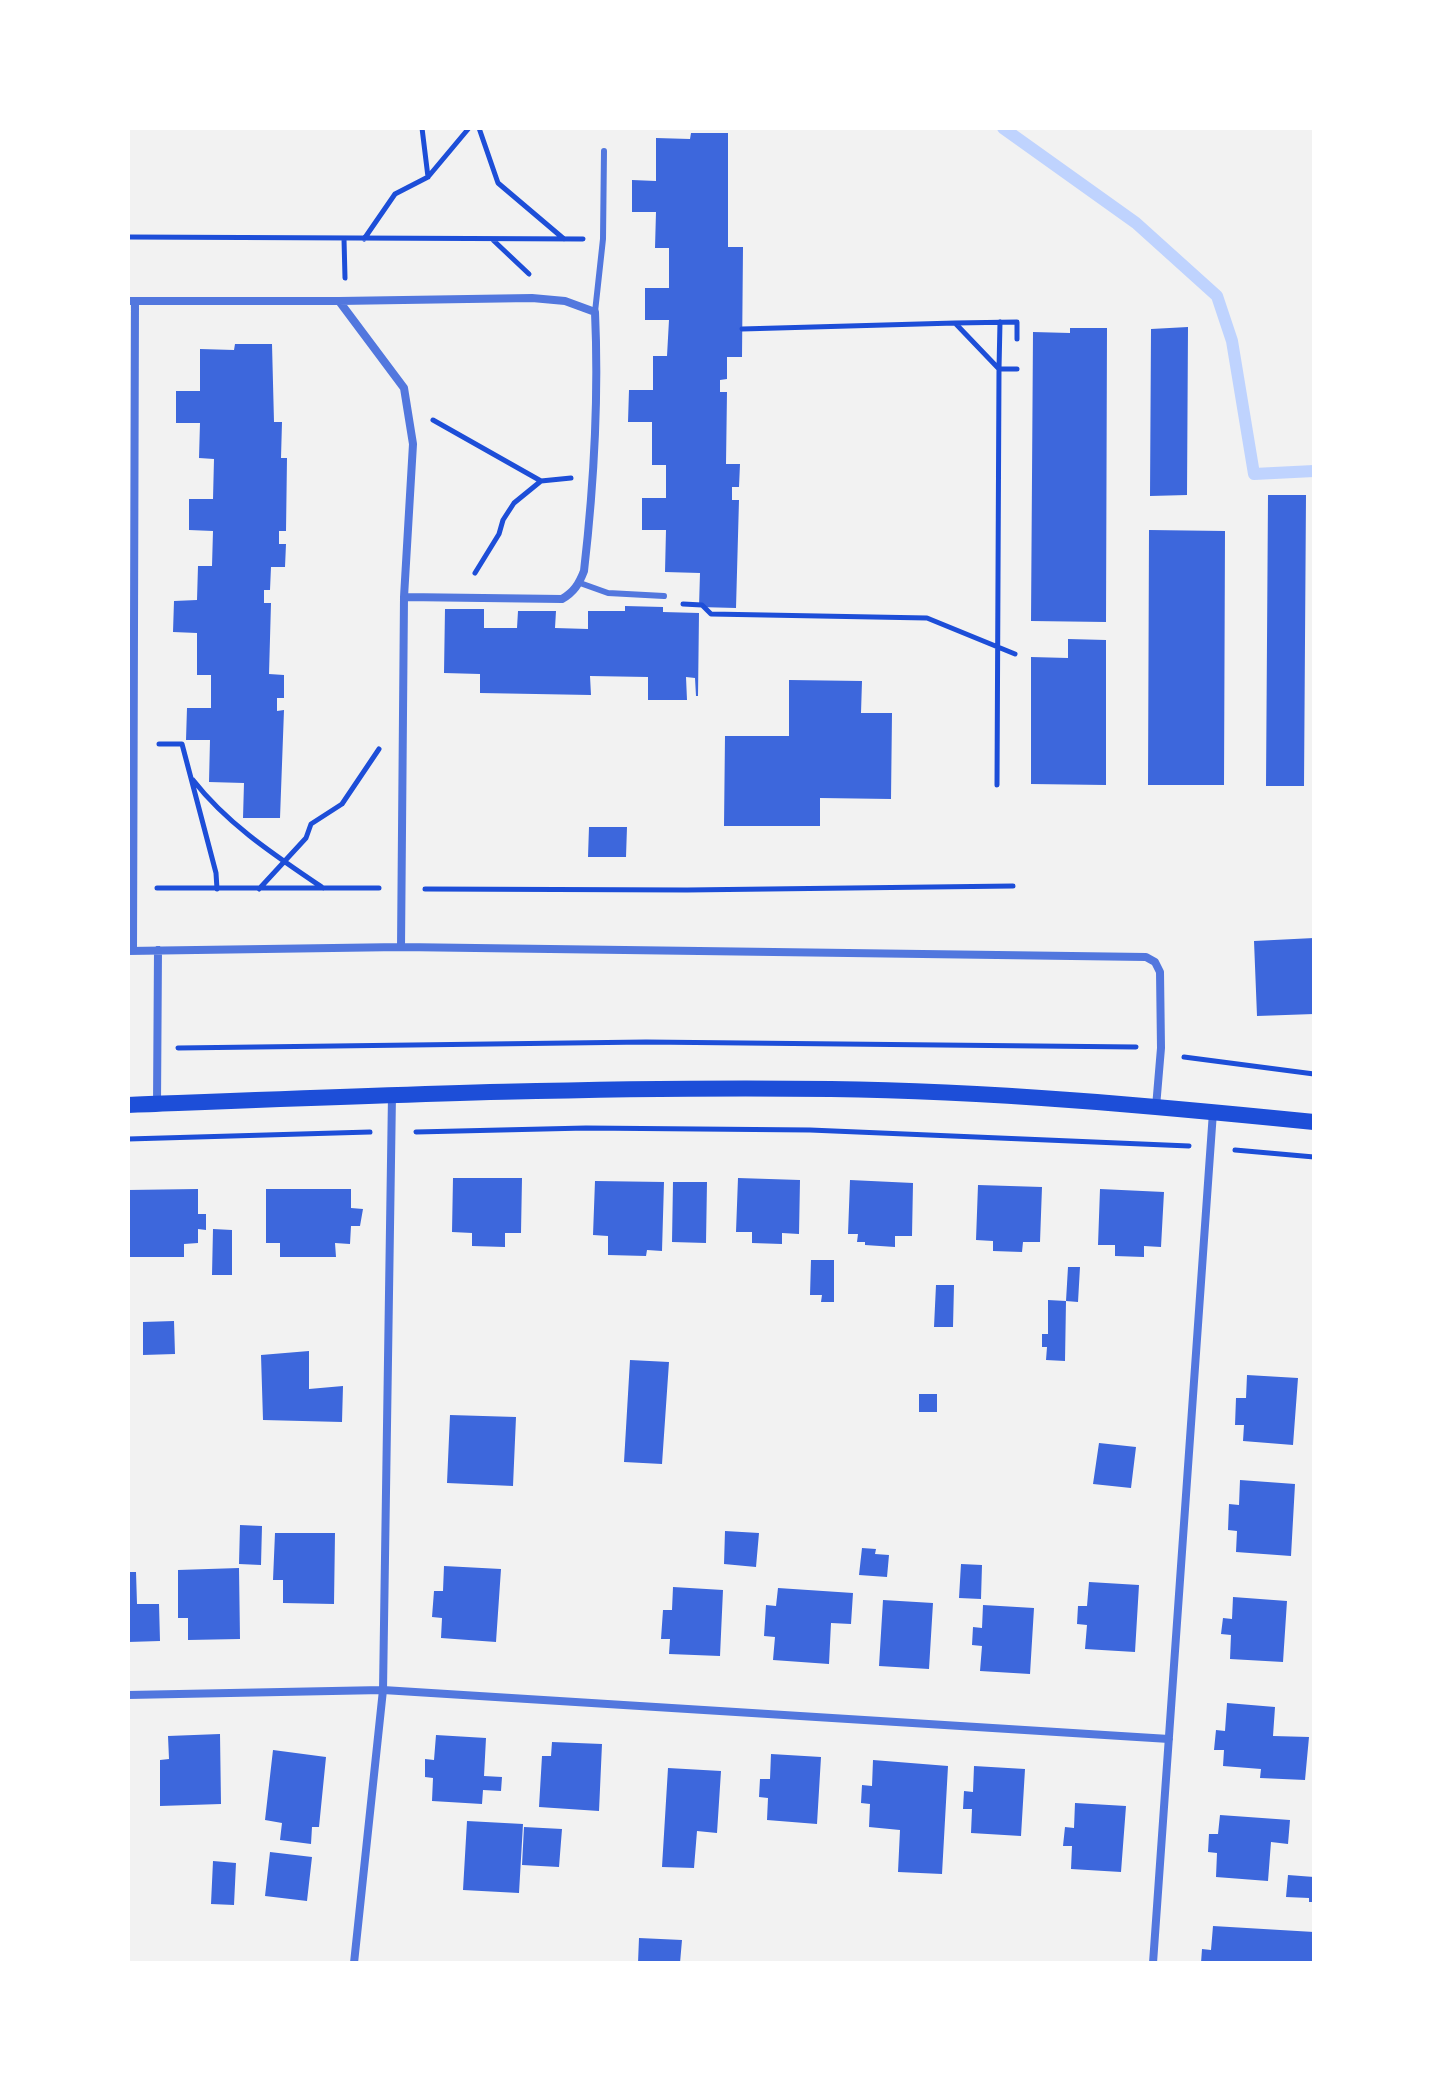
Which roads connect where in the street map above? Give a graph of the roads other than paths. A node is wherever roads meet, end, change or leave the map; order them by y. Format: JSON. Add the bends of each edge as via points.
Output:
{"nodes":[{"id":1,"x":604,"y":151,"type":"dead end"},
{"id":2,"x":132,"y":301,"type":"edge"},
{"id":3,"x":343,"y":301,"type":"junction"},
{"id":4,"x":595,"y":312,"type":"junction"},
{"id":5,"x":128,"y":395,"type":"edge"},
{"id":6,"x":135,"y":410,"type":"junction"},
{"id":7,"x":580,"y":583,"type":"junction"},
{"id":8,"x":664,"y":596,"type":"road end"},
{"id":9,"x":404,"y":597,"type":"junction"},
{"id":10,"x":401,"y":947,"type":"junction"},
{"id":11,"x":130,"y":950,"type":"edge"},
{"id":12,"x":158,"y":950,"type":"junction"},
{"id":13,"x":392,"y":1095,"type":"junction"},
{"id":14,"x":157,"y":1104,"type":"junction"},
{"id":15,"x":128,"y":1105,"type":"edge"},
{"id":16,"x":1156,"y":1108,"type":"junction"},
{"id":17,"x":1213,"y":1112,"type":"junction"},
{"id":18,"x":1314,"y":1122,"type":"edge"},
{"id":19,"x":383,"y":1690,"type":"junction"},
{"id":20,"x":128,"y":1695,"type":"edge"},
{"id":21,"x":1169,"y":1739,"type":"junction"},
{"id":22,"x":354,"y":1963,"type":"edge"},
{"id":23,"x":1153,"y":1963,"type":"edge"}],
"edges":[{"from":1,"to":4,"type":"lane"},
{"from":2,"to":3,"type":"street"},
{"from":2,"to":6,"type":"street"},
{"from":3,"to":4,"type":"street","via":[[532,298]]},
{"from":3,"to":9,"type":"street","via":[[404,388],[413,444]]},
{"from":4,"to":7,"type":"street","via":[[595,475]]},
{"from":5,"to":6,"type":"street"},
{"from":6,"to":11,"type":"street"},
{"from":7,"to":8,"type":"lane","via":[[608,593]]},
{"from":7,"to":9,"type":"street","via":[[562,599]]},
{"from":9,"to":10,"type":"street"},
{"from":10,"to":12,"type":"street"},
{"from":10,"to":16,"type":"street","via":[[1146,957],[1160,972]]},
{"from":11,"to":12,"type":"street"},
{"from":12,"to":14,"type":"street"},
{"from":13,"to":14,"type":"main road"},
{"from":13,"to":16,"type":"main road","via":[[831,1089],[1005,1095]]},
{"from":13,"to":19,"type":"street"},
{"from":14,"to":15,"type":"main road"},
{"from":16,"to":17,"type":"main road"},
{"from":17,"to":18,"type":"main road"},
{"from":17,"to":21,"type":"street"},
{"from":19,"to":20,"type":"street"},
{"from":19,"to":21,"type":"street"},
{"from":19,"to":22,"type":"street"},
{"from":21,"to":23,"type":"street"}]}
